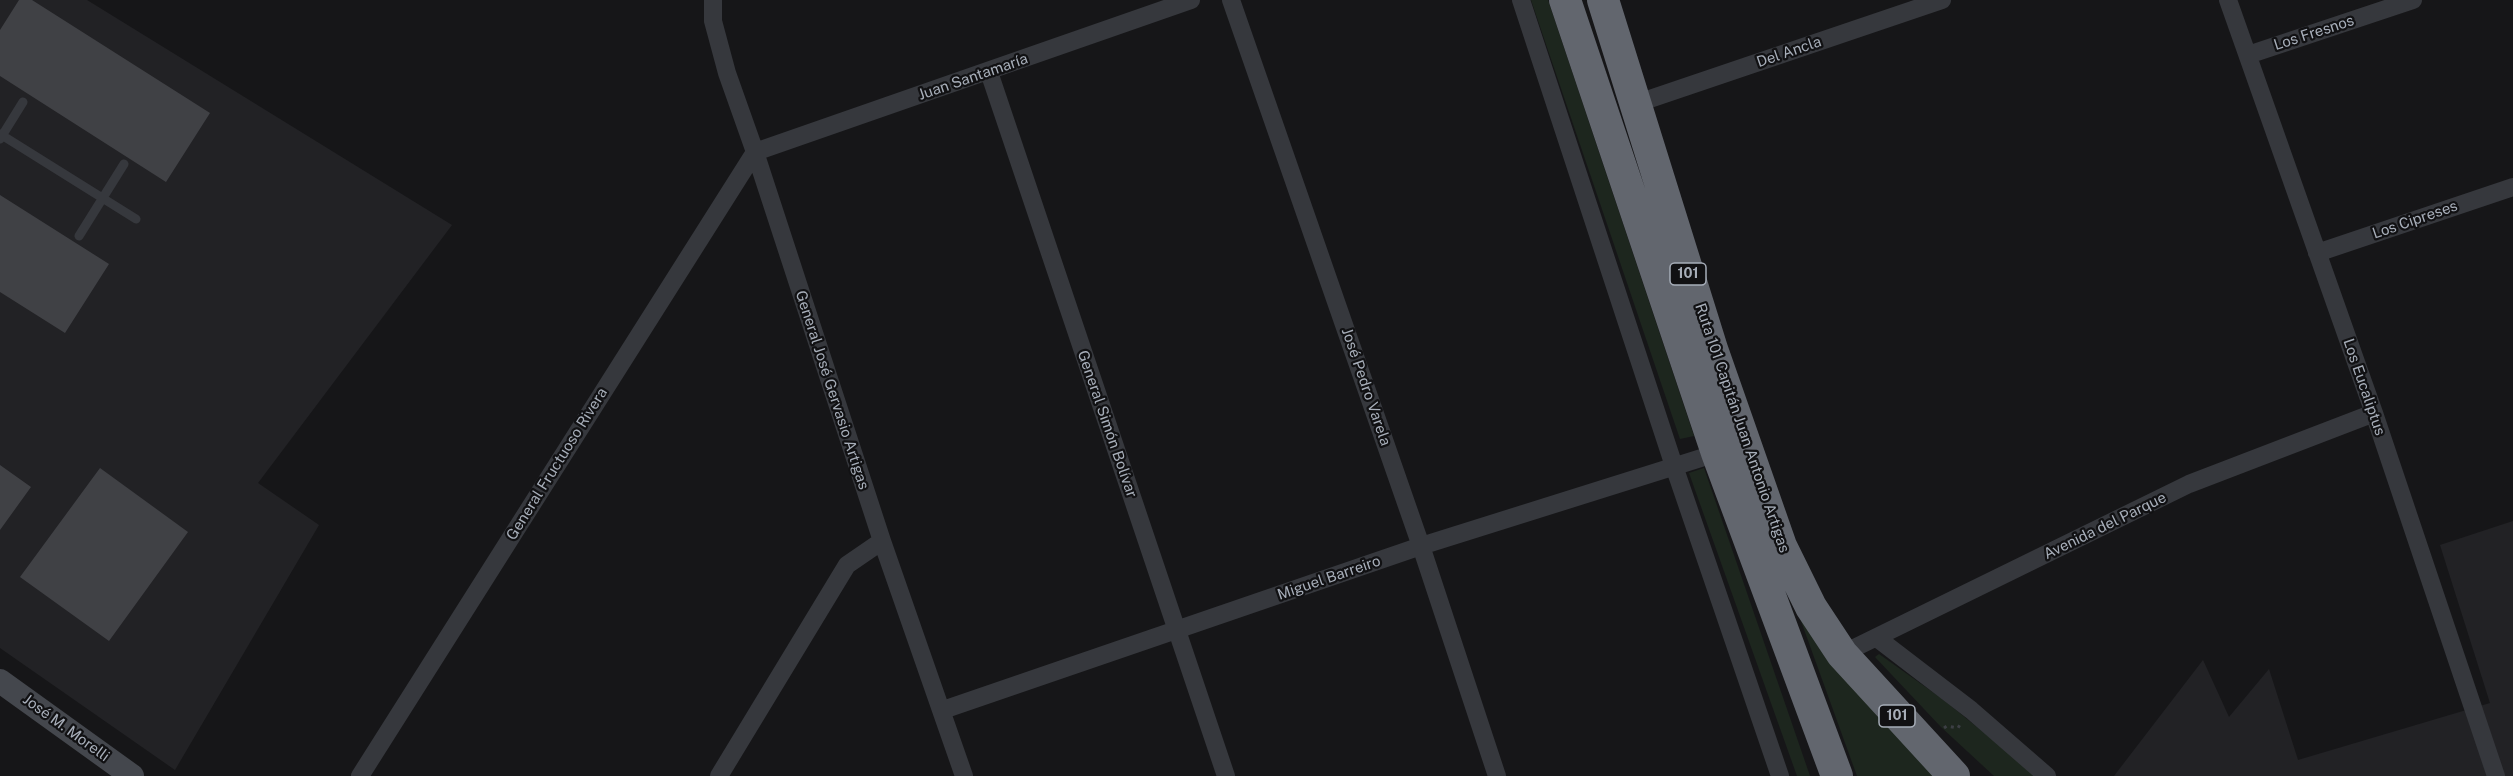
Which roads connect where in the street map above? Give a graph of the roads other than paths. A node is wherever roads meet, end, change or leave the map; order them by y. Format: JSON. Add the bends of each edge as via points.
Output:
{"nodes":[{"id":1,"x":713,"y":0,"type":"edge"},
{"id":2,"x":1191,"y":0,"type":"edge"},
{"id":3,"x":1231,"y":0,"type":"edge"},
{"id":4,"x":1521,"y":0,"type":"edge"},
{"id":5,"x":1565,"y":0,"type":"edge"},
{"id":6,"x":1603,"y":0,"type":"edge"},
{"id":7,"x":1942,"y":0,"type":"edge"},
{"id":8,"x":2228,"y":0,"type":"edge"},
{"id":9,"x":2413,"y":0,"type":"edge"},
{"id":10,"x":2248,"y":55,"type":"junction"},
{"id":11,"x":988,"y":72,"type":"junction"},
{"id":12,"x":23,"y":102,"type":"dead end"},
{"id":13,"x":1635,"y":104,"type":"junction"},
{"id":14,"x":1,"y":136,"type":"edge"},
{"id":15,"x":755,"y":152,"type":"junction"},
{"id":16,"x":124,"y":164,"type":"dead end"},
{"id":17,"x":2513,"y":187,"type":"edge"},
{"id":18,"x":103,"y":198,"type":"junction"},
{"id":19,"x":136,"y":219,"type":"dead end"},
{"id":20,"x":79,"y":236,"type":"dead end"},
{"id":21,"x":2317,"y":253,"type":"junction"},
{"id":22,"x":2374,"y":413,"type":"junction"},
{"id":23,"x":1717,"y":453,"type":"junction"},
{"id":24,"x":1674,"y":466,"type":"junction"},
{"id":25,"x":882,"y":541,"type":"junction"},
{"id":26,"x":1421,"y":546,"type":"junction"},
{"id":27,"x":1176,"y":630,"type":"junction"},
{"id":28,"x":1877,"y":638,"type":"junction"},
{"id":29,"x":1842,"y":654,"type":"junction"},
{"id":30,"x":0,"y":681,"type":"edge"},
{"id":31,"x":943,"y":710,"type":"junction"},
{"id":32,"x":132,"y":776,"type":"edge"},
{"id":33,"x":360,"y":776,"type":"edge"},
{"id":34,"x":719,"y":776,"type":"edge"},
{"id":35,"x":964,"y":776,"type":"edge"},
{"id":36,"x":1226,"y":776,"type":"edge"},
{"id":37,"x":1497,"y":776,"type":"edge"},
{"id":38,"x":1780,"y":776,"type":"edge"},
{"id":39,"x":1837,"y":776,"type":"edge"},
{"id":40,"x":1954,"y":776,"type":"edge"},
{"id":41,"x":2047,"y":776,"type":"edge"},
{"id":42,"x":2496,"y":776,"type":"edge"}],
"edges":[{"from":1,"to":15,"type":"street","name":"General José Gervasio Artigas","via":[[713,21],[727,73]]},
{"from":2,"to":11,"type":"street","name":"Juan Santamaría"},
{"from":3,"to":26,"type":"street","name":"José Pedro Varela"},
{"from":4,"to":24,"type":"street"},
{"from":5,"to":23,"type":"highway","name":"Ruta 101 Capitán Juan Antonio Artigas","number":"101"},
{"from":6,"to":13,"type":"highway","name":"Ruta 101 Capitán Juan Antonio Artigas","number":"101"},
{"from":7,"to":13,"type":"street","name":"Del Ancla"},
{"from":8,"to":10,"type":"street","name":"Los Eucaliptus"},
{"from":9,"to":10,"type":"street","name":"Los Fresnos"},
{"from":10,"to":21,"type":"street","name":"Los Eucaliptus"},
{"from":11,"to":15,"type":"street","name":"Juan Santamaría"},
{"from":11,"to":27,"type":"street","name":"General Simón Bolívar"},
{"from":12,"to":14,"type":"lane"},
{"from":13,"to":29,"type":"highway","name":"Ruta 101 Capitán Juan Antonio Artigas","number":"101","via":[[1719,371],[1778,536],[1810,607]]},
{"from":14,"to":18,"type":"lane"},
{"from":15,"to":25,"type":"street","name":"General José Gervasio Artigas"},
{"from":15,"to":33,"type":"street","name":"General Fructuoso Rivera"},
{"from":16,"to":18,"type":"lane"},
{"from":17,"to":21,"type":"street","name":"Los Cipreses"},
{"from":18,"to":19,"type":"lane"},
{"from":18,"to":20,"type":"lane"},
{"from":21,"to":22,"type":"street","name":"Los Eucaliptus"},
{"from":22,"to":28,"type":"street","name":"Avenida del Parque","via":[[2189,484]]},
{"from":22,"to":42,"type":"street","name":"Los Eucaliptus"},
{"from":23,"to":24,"type":"street","name":"Miguel Barreiro"},
{"from":23,"to":39,"type":"highway","name":"Ruta 101 Capitán Juan Antonio Artigas","number":"101"},
{"from":24,"to":26,"type":"street","name":"Miguel Barreiro"},
{"from":24,"to":38,"type":"street"},
{"from":25,"to":31,"type":"street","name":"General José Gervasio Artigas"},
{"from":25,"to":34,"type":"street","via":[[847,565]]},
{"from":26,"to":27,"type":"street","name":"Miguel Barreiro"},
{"from":26,"to":37,"type":"street","name":"José Pedro Varela"},
{"from":27,"to":31,"type":"street","name":"Miguel Barreiro"},
{"from":27,"to":36,"type":"street","name":"General Simón Bolívar"},
{"from":28,"to":29,"type":"street","name":"Avenida del Parque"},
{"from":28,"to":41,"type":"street","via":[[1971,710]]},
{"from":29,"to":40,"type":"highway","name":"Ruta 101 Capitán Juan Antonio Artigas","number":"101"},
{"from":30,"to":32,"type":"street","name":"José M. Morelli"},
{"from":31,"to":35,"type":"street","name":"General José Gervasio Artigas"}]}
